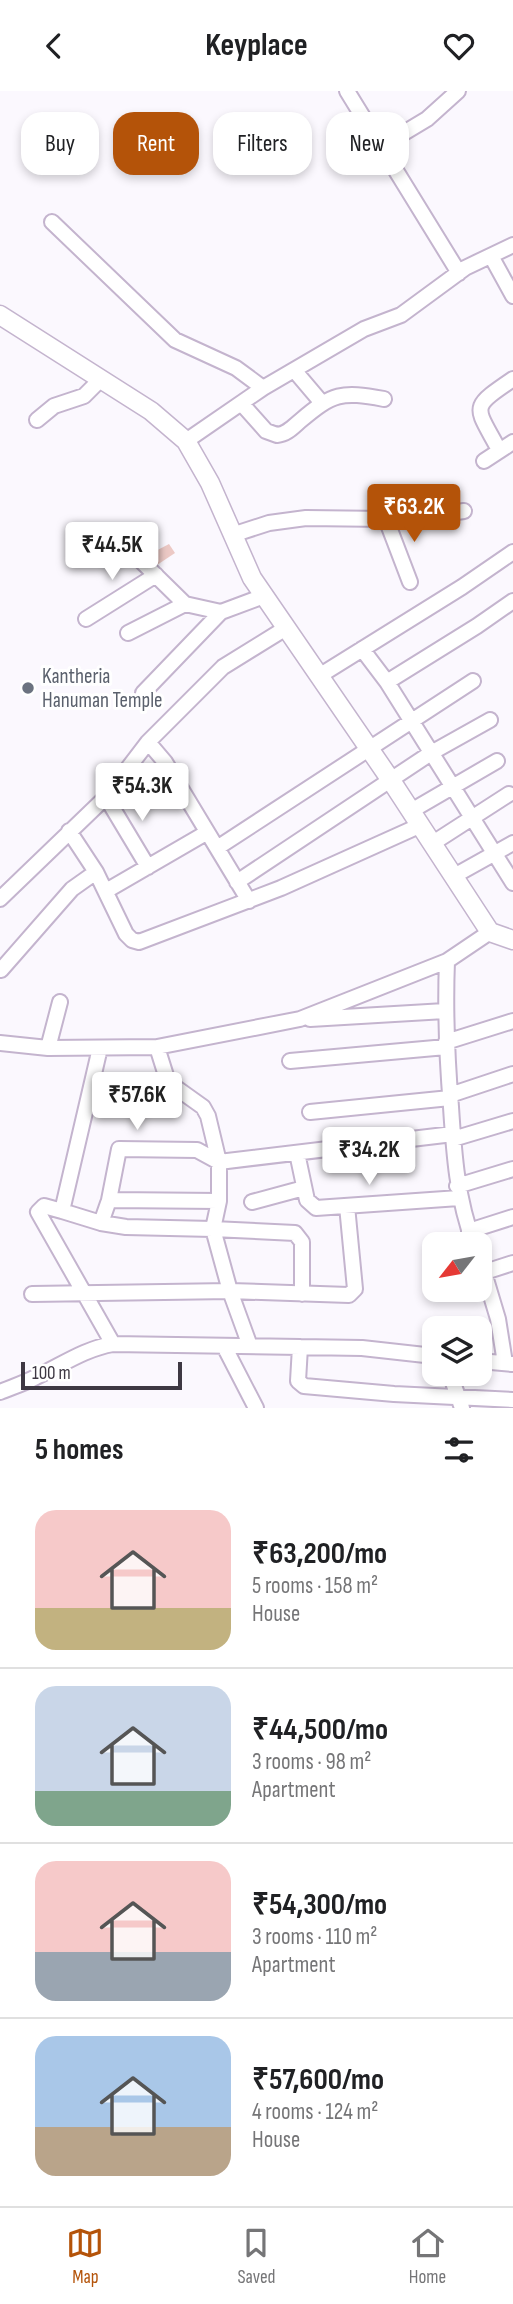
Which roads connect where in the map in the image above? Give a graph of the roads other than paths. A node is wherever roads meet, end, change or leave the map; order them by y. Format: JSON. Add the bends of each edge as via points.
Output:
{"nodes":[{"id":1,"x":347,"y":91,"type":"edge"},
{"id":2,"x":458,"y":91,"type":"edge"},
{"id":3,"x":360,"y":112,"type":"edge"},
{"id":4,"x":409,"y":130,"type":"edge"},
{"id":5,"x":399,"y":175,"type":"edge"},
{"id":6,"x":52,"y":222,"type":"dead end"},
{"id":7,"x":513,"y":245,"type":"edge"},
{"id":8,"x":491,"y":256,"type":"junction"},
{"id":9,"x":458,"y":273,"type":"junction"},
{"id":10,"x":513,"y":296,"type":"edge"},
{"id":11,"x":0,"y":315,"type":"edge"},
{"id":12,"x":294,"y":370,"type":"junction"},
{"id":13,"x":101,"y":379,"type":"junction"},
{"id":14,"x":513,"y":379,"type":"edge"},
{"id":15,"x":263,"y":389,"type":"junction"},
{"id":16,"x":384,"y":399,"type":"dead end"},
{"id":17,"x":321,"y":403,"type":"junction"},
{"id":18,"x":242,"y":404,"type":"junction"},
{"id":19,"x":37,"y":420,"type":"dead end"},
{"id":20,"x":186,"y":441,"type":"junction"},
{"id":21,"x":513,"y":442,"type":"edge"},
{"id":22,"x":499,"y":450,"type":"junction"},
{"id":23,"x":484,"y":461,"type":"dead end"},
{"id":24,"x":464,"y":511,"type":"dead end"},
{"id":25,"x":386,"y":519,"type":"junction"},
{"id":26,"x":232,"y":535,"type":"junction"},
{"id":27,"x":513,"y":552,"type":"edge"},
{"id":28,"x":133,"y":553,"type":"dead end"},
{"id":29,"x":156,"y":575,"type":"junction"},
{"id":30,"x":410,"y":582,"type":"dead end"},
{"id":31,"x":264,"y":596,"type":"junction"},
{"id":32,"x":513,"y":601,"type":"edge"},
{"id":33,"x":186,"y":604,"type":"junction"},
{"id":34,"x":221,"y":612,"type":"junction"},
{"id":35,"x":86,"y":619,"type":"dead end"},
{"id":36,"x":286,"y":628,"type":"junction"},
{"id":37,"x":128,"y":633,"type":"dead end"},
{"id":38,"x":362,"y":649,"type":"junction"},
{"id":39,"x":319,"y":675,"type":"junction"},
{"id":40,"x":473,"y":681,"type":"dead end"},
{"id":41,"x":387,"y":682,"type":"junction"},
{"id":42,"x":143,"y":693,"type":"dead end"},
{"id":43,"x":410,"y":720,"type":"junction"},
{"id":44,"x":490,"y":720,"type":"dead end"},
{"id":45,"x":148,"y":742,"type":"junction"},
{"id":46,"x":369,"y":748,"type":"junction"},
{"id":47,"x":431,"y":753,"type":"junction"},
{"id":48,"x":498,"y":761,"type":"dead end"},
{"id":49,"x":390,"y":779,"type":"junction"},
{"id":50,"x":452,"y":786,"type":"junction"},
{"id":51,"x":509,"y":794,"type":"dead end"},
{"id":52,"x":106,"y":797,"type":"junction"},
{"id":53,"x":416,"y":818,"type":"junction"},
{"id":54,"x":472,"y":818,"type":"junction"},
{"id":55,"x":69,"y":831,"type":"junction"},
{"id":56,"x":206,"y":833,"type":"junction"},
{"id":57,"x":433,"y":843,"type":"junction"},
{"id":58,"x":513,"y":843,"type":"edge"},
{"id":59,"x":217,"y":848,"type":"junction"},
{"id":60,"x":496,"y":853,"type":"junction"},
{"id":61,"x":148,"y":867,"type":"junction"},
{"id":62,"x":96,"y":872,"type":"junction"},
{"id":63,"x":454,"y":876,"type":"junction"},
{"id":64,"x":237,"y":882,"type":"junction"},
{"id":65,"x":513,"y":883,"type":"edge"},
{"id":66,"x":106,"y":891,"type":"junction"},
{"id":67,"x":0,"y":899,"type":"edge"},
{"id":68,"x":249,"y":901,"type":"junction"},
{"id":69,"x":490,"y":932,"type":"junction"},
{"id":70,"x":513,"y":940,"type":"edge"},
{"id":71,"x":447,"y":961,"type":"junction"},
{"id":72,"x":1,"y":970,"type":"edge"},
{"id":73,"x":60,"y":1002,"type":"dead end"},
{"id":74,"x":445,"y":1011,"type":"junction"},
{"id":75,"x":300,"y":1019,"type":"junction"},
{"id":76,"x":513,"y":1021,"type":"edge"},
{"id":77,"x":0,"y":1042,"type":"edge"},
{"id":78,"x":446,"y":1044,"type":"junction"},
{"id":79,"x":157,"y":1047,"type":"junction"},
{"id":80,"x":48,"y":1048,"type":"junction"},
{"id":81,"x":100,"y":1048,"type":"junction"},
{"id":82,"x":290,"y":1061,"type":"dead end"},
{"id":83,"x":513,"y":1074,"type":"edge"},
{"id":84,"x":450,"y":1097,"type":"junction"},
{"id":85,"x":310,"y":1112,"type":"dead end"},
{"id":86,"x":513,"y":1121,"type":"edge"},
{"id":87,"x":453,"y":1136,"type":"junction"},
{"id":88,"x":297,"y":1153,"type":"junction"},
{"id":89,"x":219,"y":1162,"type":"junction"},
{"id":90,"x":513,"y":1169,"type":"edge"},
{"id":91,"x":304,"y":1188,"type":"junction"},
{"id":92,"x":458,"y":1192,"type":"junction"},
{"id":93,"x":109,"y":1200,"type":"junction"},
{"id":94,"x":219,"y":1201,"type":"junction"},
{"id":95,"x":252,"y":1202,"type":"dead end"},
{"id":96,"x":347,"y":1206,"type":"junction"},
{"id":97,"x":62,"y":1211,"type":"junction"},
{"id":98,"x":513,"y":1217,"type":"edge"},
{"id":99,"x":101,"y":1223,"type":"junction"},
{"id":100,"x":213,"y":1229,"type":"junction"},
{"id":101,"x":470,"y":1232,"type":"edge"},
{"id":102,"x":482,"y":1232,"type":"edge"},
{"id":103,"x":513,"y":1263,"type":"edge"},
{"id":104,"x":492,"y":1264,"type":"edge"},
{"id":105,"x":230,"y":1291,"type":"junction"},
{"id":106,"x":83,"y":1293,"type":"junction"},
{"id":107,"x":302,"y":1293,"type":"junction"},
{"id":108,"x":32,"y":1294,"type":"dead end"},
{"id":109,"x":492,"y":1299,"type":"edge"},
{"id":110,"x":513,"y":1314,"type":"edge"},
{"id":111,"x":498,"y":1319,"type":"junction"},
{"id":112,"x":113,"y":1344,"type":"junction"},
{"id":113,"x":224,"y":1346,"type":"junction"},
{"id":114,"x":250,"y":1346,"type":"junction"},
{"id":115,"x":300,"y":1347,"type":"junction"},
{"id":116,"x":422,"y":1355,"type":"edge"},
{"id":117,"x":509,"y":1363,"type":"edge"},
{"id":118,"x":0,"y":1392,"type":"edge"},
{"id":119,"x":513,"y":1399,"type":"edge"},
{"id":120,"x":460,"y":1402,"type":"edge"},
{"id":121,"x":256,"y":1408,"type":"edge"}],
"edges":[{"from":1,"to":3,"type":"street"},
{"from":2,"to":4,"type":"street"},
{"from":5,"to":9,"type":"street"},
{"from":6,"to":15,"type":"street","via":[[175,340],[236,368]]},
{"from":7,"to":8,"type":"street"},
{"from":8,"to":9,"type":"street"},
{"from":8,"to":10,"type":"street"},
{"from":9,"to":12,"type":"street","via":[[401,315],[364,329]]},
{"from":11,"to":13,"type":"main road"},
{"from":12,"to":15,"type":"street"},
{"from":12,"to":17,"type":"street"},
{"from":13,"to":19,"type":"street","via":[[84,396],[54,406]]},
{"from":13,"to":20,"type":"main road","via":[[151,411]]},
{"from":14,"to":22,"type":"street","via":[[480,406]]},
{"from":15,"to":18,"type":"street"},
{"from":16,"to":17,"type":"street","via":[[348,394]]},
{"from":17,"to":18,"type":"street","via":[[277,435],[267,431]]},
{"from":18,"to":20,"type":"street"},
{"from":20,"to":26,"type":"main road"},
{"from":21,"to":22,"type":"street"},
{"from":22,"to":23,"type":"street"},
{"from":24,"to":25,"type":"street"},
{"from":25,"to":26,"type":"street","via":[[306,518]]},
{"from":25,"to":30,"type":"street"},
{"from":26,"to":31,"type":"main road"},
{"from":27,"to":38,"type":"street"},
{"from":28,"to":29,"type":"street"},
{"from":29,"to":33,"type":"street"},
{"from":29,"to":35,"type":"street"},
{"from":31,"to":34,"type":"street"},
{"from":31,"to":36,"type":"main road"},
{"from":32,"to":41,"type":"street"},
{"from":33,"to":34,"type":"street"},
{"from":33,"to":37,"type":"street"},
{"from":34,"to":42,"type":"street"},
{"from":36,"to":39,"type":"main road"},
{"from":36,"to":45,"type":"street","via":[[223,667]]},
{"from":38,"to":39,"type":"street"},
{"from":38,"to":41,"type":"street"},
{"from":39,"to":46,"type":"main road"},
{"from":40,"to":43,"type":"street"},
{"from":41,"to":43,"type":"street"},
{"from":43,"to":46,"type":"street"},
{"from":43,"to":47,"type":"street"},
{"from":44,"to":47,"type":"street"},
{"from":45,"to":52,"type":"street"},
{"from":45,"to":56,"type":"street","via":[[165,762]]},
{"from":46,"to":49,"type":"main road"},
{"from":46,"to":59,"type":"street"},
{"from":47,"to":49,"type":"street"},
{"from":47,"to":50,"type":"street"},
{"from":48,"to":50,"type":"street"},
{"from":49,"to":53,"type":"main road"},
{"from":49,"to":64,"type":"street"},
{"from":50,"to":53,"type":"street"},
{"from":50,"to":54,"type":"street"},
{"from":51,"to":54,"type":"street"},
{"from":52,"to":55,"type":"street"},
{"from":52,"to":61,"type":"street"},
{"from":53,"to":57,"type":"main road"},
{"from":53,"to":68,"type":"street"},
{"from":54,"to":57,"type":"street"},
{"from":54,"to":60,"type":"street"},
{"from":55,"to":62,"type":"street"},
{"from":55,"to":67,"type":"street"},
{"from":56,"to":59,"type":"street"},
{"from":56,"to":61,"type":"street"},
{"from":57,"to":63,"type":"main road"},
{"from":58,"to":60,"type":"street"},
{"from":59,"to":64,"type":"street"},
{"from":60,"to":63,"type":"street"},
{"from":60,"to":65,"type":"street"},
{"from":61,"to":66,"type":"street"},
{"from":62,"to":66,"type":"street"},
{"from":62,"to":72,"type":"street","via":[[72,889]]},
{"from":63,"to":69,"type":"main road"},
{"from":64,"to":68,"type":"street"},
{"from":66,"to":68,"type":"street","via":[[126,934],[139,941]]},
{"from":69,"to":70,"type":"main road"},
{"from":69,"to":71,"type":"street"},
{"from":71,"to":74,"type":"street"},
{"from":71,"to":75,"type":"street"},
{"from":73,"to":80,"type":"street"},
{"from":74,"to":75,"type":"street"},
{"from":74,"to":78,"type":"street"},
{"from":75,"to":79,"type":"street"},
{"from":76,"to":78,"type":"street"},
{"from":77,"to":80,"type":"street"},
{"from":78,"to":82,"type":"street"},
{"from":78,"to":84,"type":"street"},
{"from":79,"to":81,"type":"street"},
{"from":79,"to":89,"type":"street","via":[[168,1082],[208,1116]]},
{"from":80,"to":81,"type":"street"},
{"from":81,"to":97,"type":"street"},
{"from":83,"to":84,"type":"street"},
{"from":84,"to":85,"type":"street"},
{"from":84,"to":87,"type":"street"},
{"from":86,"to":87,"type":"street"},
{"from":87,"to":88,"type":"street"},
{"from":87,"to":92,"type":"street"},
{"from":88,"to":89,"type":"street"},
{"from":88,"to":91,"type":"street"},
{"from":89,"to":93,"type":"street","via":[[197,1150],[119,1149]]},
{"from":89,"to":94,"type":"street"},
{"from":90,"to":92,"type":"street"},
{"from":91,"to":95,"type":"street"},
{"from":91,"to":96,"type":"street","via":[[307,1200],[316,1208]]},
{"from":92,"to":96,"type":"street"},
{"from":92,"to":101,"type":"street"},
{"from":93,"to":94,"type":"street"},
{"from":93,"to":99,"type":"street"},
{"from":94,"to":100,"type":"street"},
{"from":96,"to":107,"type":"street","via":[[355,1289],[349,1294]]},
{"from":97,"to":99,"type":"street"},
{"from":97,"to":106,"type":"street","via":[[44,1206],[38,1212]]},
{"from":98,"to":102,"type":"street"},
{"from":99,"to":100,"type":"street"},
{"from":100,"to":105,"type":"street"},
{"from":100,"to":107,"type":"street","via":[[295,1233],[302,1242]]},
{"from":103,"to":104,"type":"street"},
{"from":105,"to":106,"type":"street"},
{"from":105,"to":107,"type":"street"},
{"from":105,"to":114,"type":"street"},
{"from":106,"to":108,"type":"street"},
{"from":106,"to":112,"type":"street"},
{"from":109,"to":111,"type":"street"},
{"from":110,"to":111,"type":"street"},
{"from":111,"to":117,"type":"street"},
{"from":112,"to":113,"type":"street"},
{"from":112,"to":118,"type":"street","via":[[79,1354]]},
{"from":113,"to":114,"type":"street"},
{"from":113,"to":121,"type":"street"},
{"from":114,"to":115,"type":"street"},
{"from":115,"to":116,"type":"street"},
{"from":115,"to":120,"type":"street","via":[[298,1381],[304,1386]]},
{"from":119,"to":120,"type":"street"}]}
